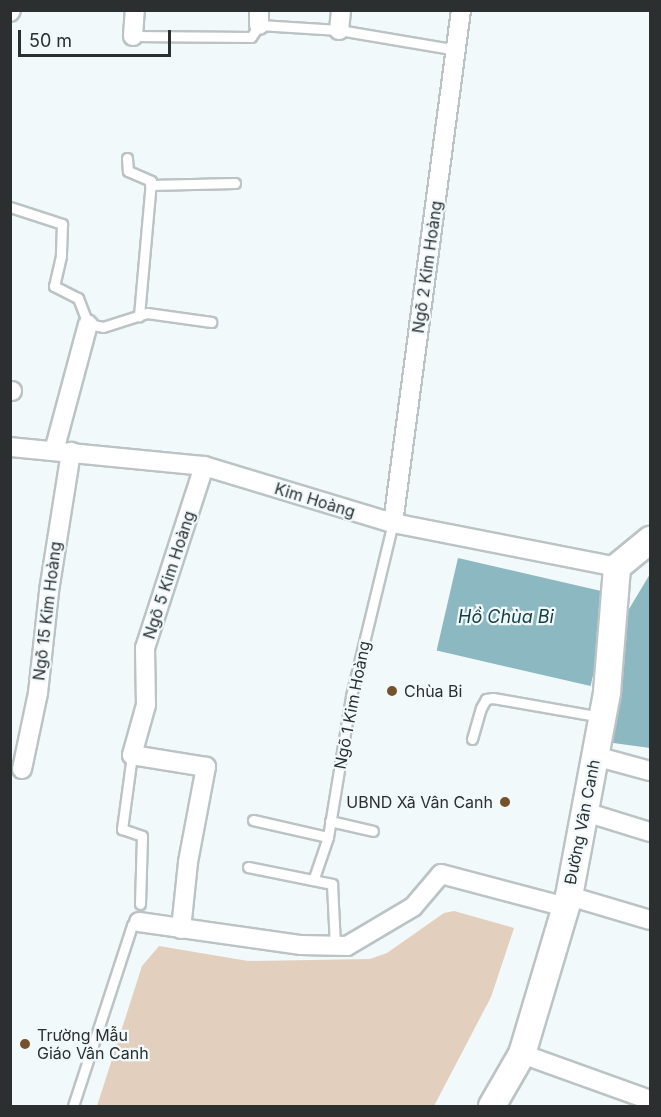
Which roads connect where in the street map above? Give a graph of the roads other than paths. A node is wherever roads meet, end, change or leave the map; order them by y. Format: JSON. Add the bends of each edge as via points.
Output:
{"nodes":[{"id":1,"x":135,"y":10,"type":"edge"},
{"id":2,"x":341,"y":10,"type":"edge"},
{"id":3,"x":461,"y":10,"type":"edge"},
{"id":4,"x":259,"y":18,"type":"edge"},
{"id":5,"x":339,"y":30,"type":"junction"},
{"id":6,"x":133,"y":36,"type":"joint"},
{"id":7,"x":457,"y":50,"type":"junction"},
{"id":8,"x":127,"y":158,"type":"dead end"},
{"id":9,"x":235,"y":183,"type":"dead end"},
{"id":10,"x":150,"y":185,"type":"junction"},
{"id":11,"x":10,"y":207,"type":"edge"},
{"id":12,"x":139,"y":316,"type":"junction"},
{"id":13,"x":211,"y":322,"type":"dead end"},
{"id":14,"x":88,"y":324,"type":"junction"},
{"id":15,"x":10,"y":447,"type":"edge"},
{"id":16,"x":62,"y":452,"type":"junction"},
{"id":17,"x":204,"y":466,"type":"junction"},
{"id":18,"x":393,"y":523,"type":"junction"},
{"id":19,"x":651,"y":540,"type":"edge"},
{"id":20,"x":617,"y":567,"type":"junction"},
{"id":21,"x":602,"y":717,"type":"junction"},
{"id":22,"x":472,"y":739,"type":"dead end"},
{"id":23,"x":132,"y":755,"type":"junction"},
{"id":24,"x":595,"y":756,"type":"junction"},
{"id":25,"x":22,"y":769,"type":"dead end"},
{"id":26,"x":651,"y":771,"type":"edge"},
{"id":27,"x":582,"y":811,"type":"junction"},
{"id":28,"x":253,"y":820,"type":"dead end"},
{"id":29,"x":330,"y":820,"type":"junction"},
{"id":30,"x":373,"y":831,"type":"dead end"},
{"id":31,"x":651,"y":832,"type":"edge"},
{"id":32,"x":328,"y":837,"type":"junction"},
{"id":33,"x":248,"y":867,"type":"dead end"},
{"id":34,"x":314,"y":878,"type":"junction"},
{"id":35,"x":567,"y":901,"type":"junction"},
{"id":36,"x":140,"y":913,"type":"junction"},
{"id":37,"x":651,"y":920,"type":"edge"},
{"id":38,"x":181,"y":929,"type":"junction"},
{"id":39,"x":335,"y":945,"type":"junction"},
{"id":40,"x":522,"y":1054,"type":"junction"},
{"id":41,"x":651,"y":1100,"type":"edge"},
{"id":42,"x":73,"y":1107,"type":"edge"},
{"id":43,"x":492,"y":1107,"type":"edge"}],
"edges":[{"from":1,"to":6,"type":"street"},
{"from":2,"to":5,"type":"street"},
{"from":3,"to":7,"type":"street","name":"Ngõ 2 Kim Hoàng"},
{"from":4,"to":5,"type":"lane"},
{"from":4,"to":6,"type":"lane","via":[[251,37]]},
{"from":5,"to":7,"type":"lane"},
{"from":7,"to":18,"type":"street","name":"Ngõ 2 Kim Hoàng"},
{"from":8,"to":10,"type":"lane","via":[[128,171],[150,179]]},
{"from":9,"to":10,"type":"lane"},
{"from":10,"to":12,"type":"lane"},
{"from":11,"to":14,"type":"lane","via":[[62,224],[61,256],[54,286],[78,298]]},
{"from":12,"to":13,"type":"lane","via":[[147,313]]},
{"from":12,"to":14,"type":"lane","via":[[103,327]]},
{"from":14,"to":16,"type":"street","name":"Ngõ 15 Kim Hoàng"},
{"from":15,"to":16,"type":"street","name":"Kim Hoàng"},
{"from":16,"to":17,"type":"street","name":"Kim Hoàng"},
{"from":16,"to":25,"type":"street","name":"Ngõ 15 Kim Hoàng","via":[[38,693]]},
{"from":17,"to":18,"type":"street","name":"Kim Hoàng"},
{"from":17,"to":23,"type":"street","name":"Ngõ 5 Kim Hoàng","via":[[145,648],[146,705]]},
{"from":18,"to":20,"type":"street","name":"Kim Hoàng"},
{"from":18,"to":29,"type":"lane","name":"Ngõ 1 Kim Hoàng","via":[[351,696]]},
{"from":19,"to":20,"type":"street"},
{"from":20,"to":21,"type":"street","name":"Đường Vân Canh"},
{"from":21,"to":22,"type":"lane","via":[[486,699]]},
{"from":21,"to":24,"type":"street","name":"Đường Vân Canh"},
{"from":23,"to":36,"type":"lane","name":"Ngõ 5 Kim Hoàng","via":[[122,830],[142,836]]},
{"from":23,"to":38,"type":"street","via":[[206,766],[188,862]]},
{"from":24,"to":26,"type":"street"},
{"from":24,"to":27,"type":"street","name":"Đường Vân Canh"},
{"from":27,"to":31,"type":"street"},
{"from":27,"to":35,"type":"street","name":"Đường Vân Canh"},
{"from":28,"to":32,"type":"lane"},
{"from":29,"to":30,"type":"lane"},
{"from":29,"to":32,"type":"lane","name":"Ngõ 1 Kim Hoàng"},
{"from":32,"to":34,"type":"lane","name":"Ngõ 1 Kim Hoàng"},
{"from":33,"to":34,"type":"lane"},
{"from":34,"to":39,"type":"lane","via":[[332,884]]},
{"from":35,"to":37,"type":"street"},
{"from":35,"to":39,"type":"street","via":[[441,874],[414,908],[347,946]]},
{"from":35,"to":40,"type":"street","name":"Đường Vân Canh"},
{"from":36,"to":38,"type":"street"},
{"from":36,"to":42,"type":"lane","via":[[132,925]]},
{"from":38,"to":39,"type":"street"},
{"from":40,"to":41,"type":"street"},
{"from":40,"to":43,"type":"street","name":"Đường Vân Canh"}]}
